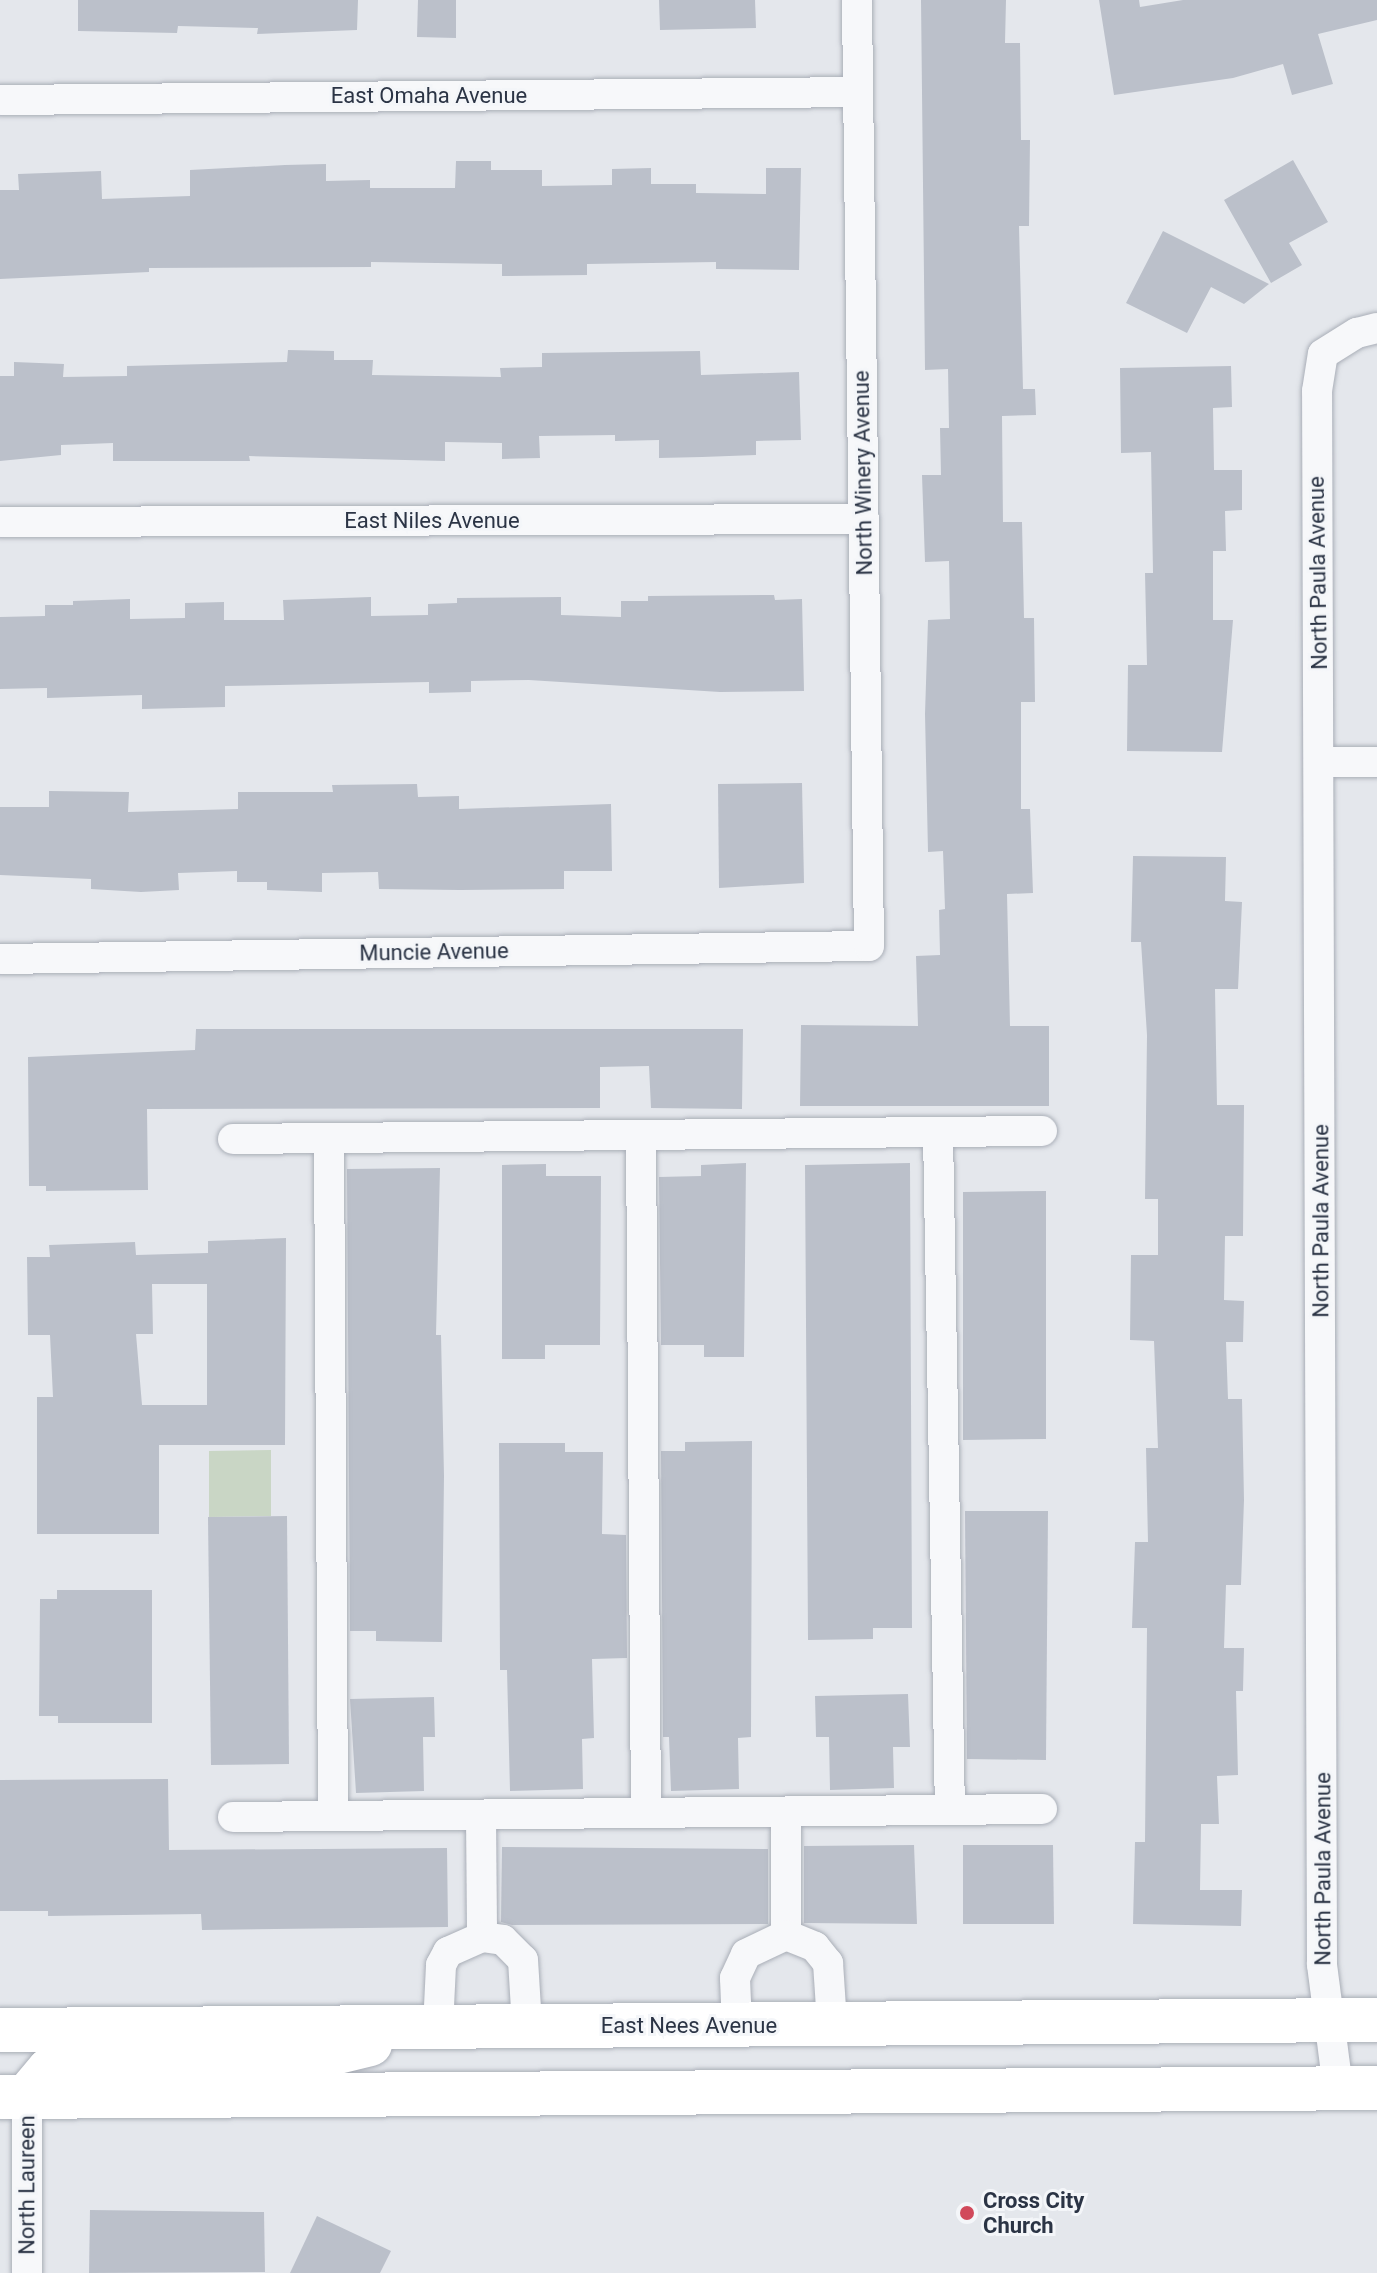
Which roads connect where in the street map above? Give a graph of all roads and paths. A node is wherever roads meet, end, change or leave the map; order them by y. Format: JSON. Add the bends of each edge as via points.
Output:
{"nodes":[{"id":1,"x":857,"y":0,"type":"edge"},
{"id":2,"x":858,"y":92,"type":"junction"},
{"id":3,"x":0,"y":100,"type":"edge"},
{"id":4,"x":1377,"y":328,"type":"edge"},
{"id":5,"x":864,"y":519,"type":"junction"},
{"id":6,"x":0,"y":522,"type":"edge"},
{"id":7,"x":1320,"y":762,"type":"junction"},
{"id":8,"x":1377,"y":762,"type":"edge"},
{"id":9,"x":869,"y":946,"type":"joint"},
{"id":10,"x":0,"y":959,"type":"edge"},
{"id":11,"x":1042,"y":1131,"type":"dead end"},
{"id":12,"x":938,"y":1132,"type":"junction"},
{"id":13,"x":641,"y":1135,"type":"junction"},
{"id":14,"x":329,"y":1138,"type":"junction"},
{"id":15,"x":233,"y":1139,"type":"dead end"},
{"id":16,"x":1042,"y":1809,"type":"dead end"},
{"id":17,"x":950,"y":1810,"type":"junction"},
{"id":18,"x":786,"y":1812,"type":"junction"},
{"id":19,"x":646,"y":1813,"type":"junction"},
{"id":20,"x":481,"y":1815,"type":"junction"},
{"id":21,"x":333,"y":1816,"type":"junction"},
{"id":22,"x":233,"y":1817,"type":"dead end"},
{"id":23,"x":786,"y":1935,"type":"junction"},
{"id":24,"x":482,"y":1937,"type":"junction"},
{"id":25,"x":1329,"y":2020,"type":"junction"},
{"id":26,"x":1377,"y":2020,"type":"edge"},
{"id":27,"x":832,"y":2024,"type":"junction"},
{"id":28,"x":527,"y":2026,"type":"junction"},
{"id":29,"x":737,"y":2026,"type":"junction"},
{"id":30,"x":438,"y":2027,"type":"junction"},
{"id":31,"x":0,"y":2030,"type":"edge"},
{"id":32,"x":1357,"y":2088,"type":"edge"},
{"id":33,"x":13,"y":2096,"type":"edge"},
{"id":34,"x":27,"y":2273,"type":"edge"}],
"edges":[{"from":1,"to":2,"type":"street","name":"North Winery Avenue"},
{"from":2,"to":3,"type":"street","name":"East Omaha Avenue"},
{"from":2,"to":5,"type":"street","name":"North Winery Avenue"},
{"from":4,"to":7,"type":"street","name":"North Paula Avenue","via":[[1357,333],[1323,354],[1317,391]]},
{"from":5,"to":6,"type":"street","name":"East Niles Avenue"},
{"from":5,"to":9,"type":"street","name":"North Winery Avenue"},
{"from":7,"to":8,"type":"street"},
{"from":7,"to":25,"type":"street","name":"North Paula Avenue","via":[[1322,1965]]},
{"from":9,"to":10,"type":"street","name":"Muncie Avenue"},
{"from":11,"to":12,"type":"street"},
{"from":12,"to":13,"type":"street"},
{"from":12,"to":17,"type":"street"},
{"from":13,"to":14,"type":"street"},
{"from":13,"to":19,"type":"street"},
{"from":14,"to":15,"type":"street"},
{"from":14,"to":21,"type":"street"},
{"from":16,"to":17,"type":"street"},
{"from":17,"to":18,"type":"street"},
{"from":18,"to":19,"type":"street"},
{"from":18,"to":23,"type":"street"},
{"from":19,"to":20,"type":"street"},
{"from":20,"to":21,"type":"street"},
{"from":20,"to":24,"type":"street"},
{"from":21,"to":22,"type":"street"},
{"from":23,"to":27,"type":"street","via":[[815,1947],[828,1963]]},
{"from":23,"to":29,"type":"street","via":[[746,1954],[735,1978]]},
{"from":24,"to":28,"type":"street","via":[[503,1940],[523,1960]]},
{"from":24,"to":30,"type":"street","via":[[448,1952],[441,1965]]},
{"from":25,"to":26,"type":"main road","name":"East Nees Avenue"},
{"from":25,"to":27,"type":"main road","name":"East Nees Avenue"},
{"from":25,"to":32,"type":"street","name":"North Paula Avenue"},
{"from":27,"to":29,"type":"main road","name":"East Nees Avenue"},
{"from":28,"to":29,"type":"main road","name":"East Nees Avenue"},
{"from":28,"to":30,"type":"main road","name":"East Nees Avenue"},
{"from":30,"to":31,"type":"main road","name":"East Nees Avenue"},
{"from":30,"to":33,"type":"main road","via":[[304,2060],[77,2061],[49,2070]]},
{"from":32,"to":33,"type":"main road"},
{"from":33,"to":34,"type":"street","name":"North Laureen"}]}
